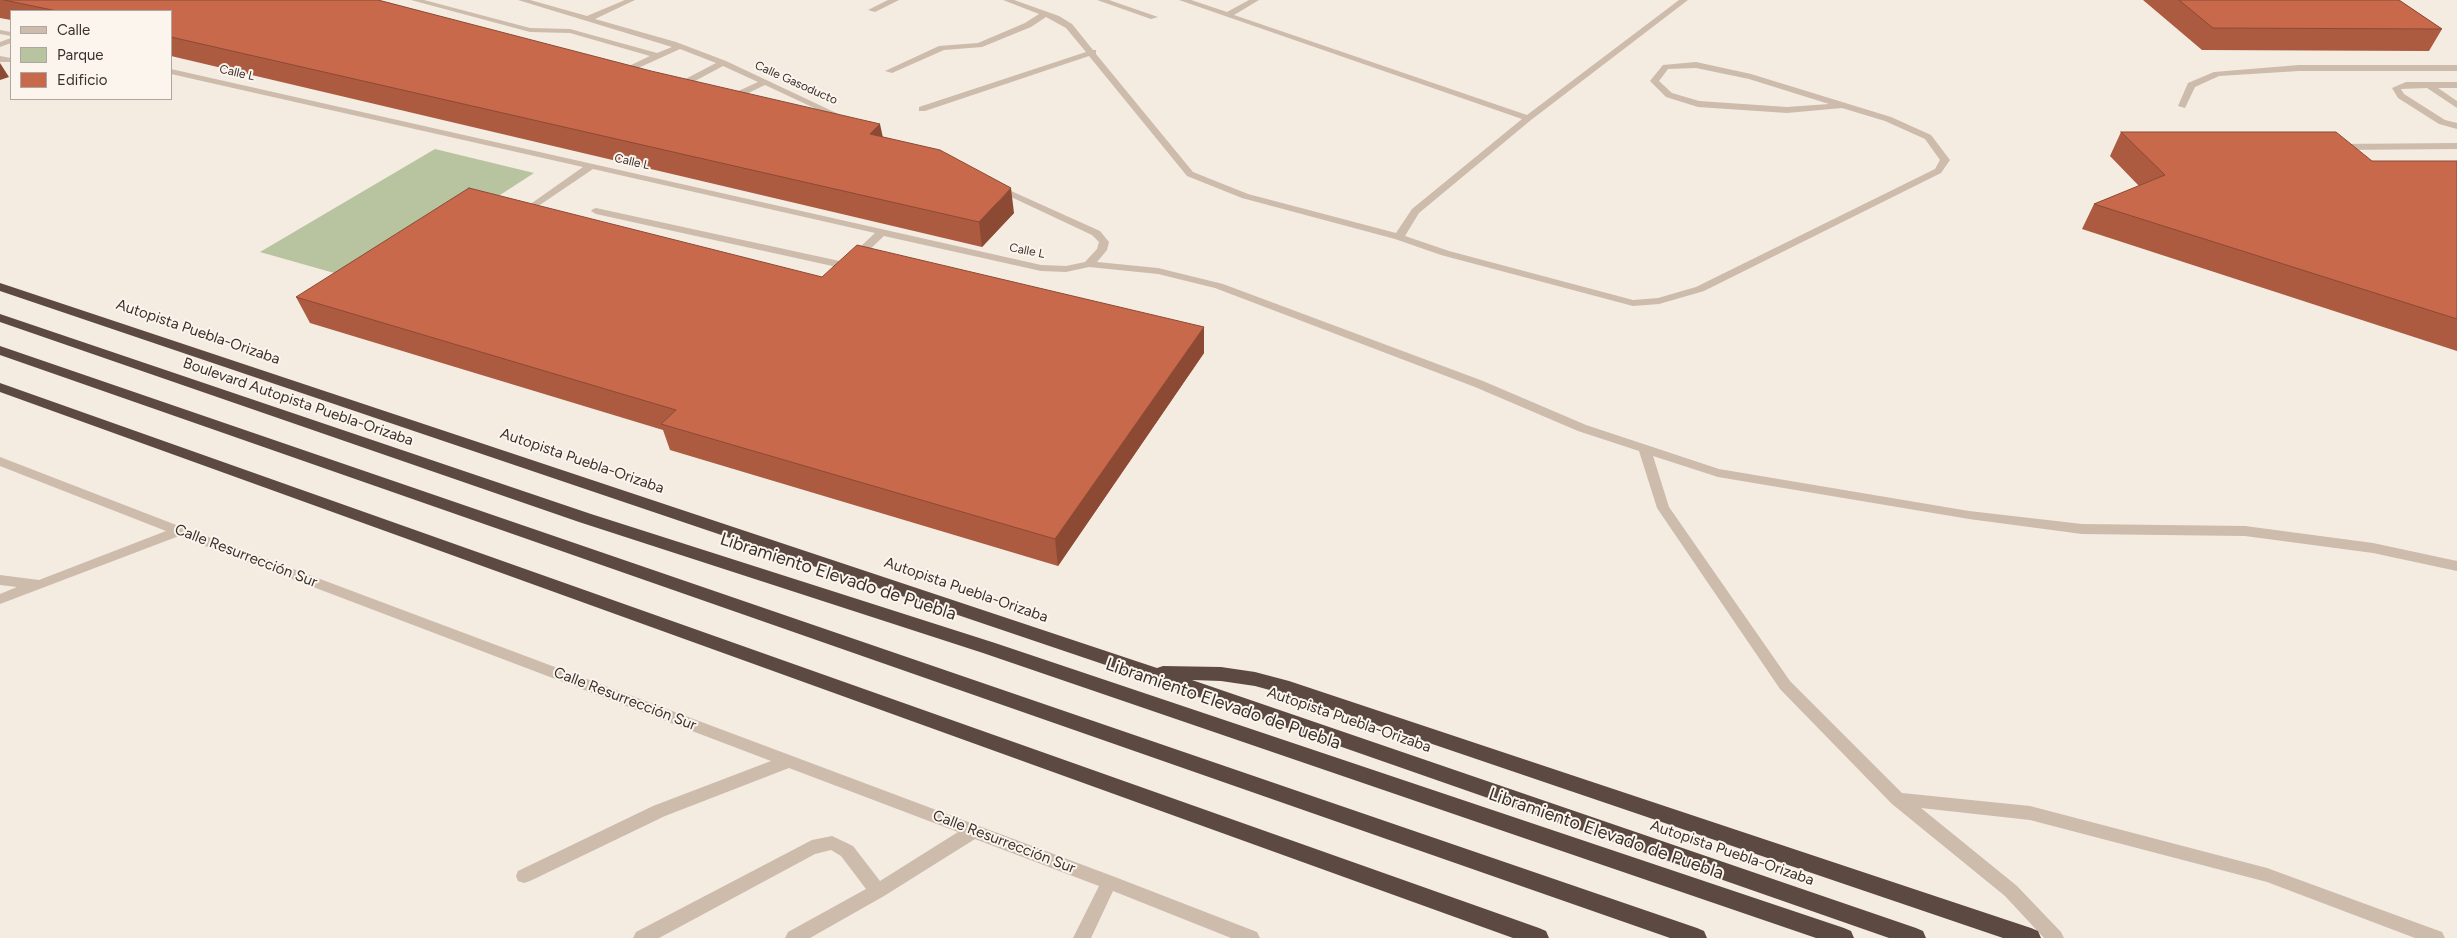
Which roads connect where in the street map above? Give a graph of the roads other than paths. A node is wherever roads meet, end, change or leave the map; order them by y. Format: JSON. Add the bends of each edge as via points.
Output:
{"nodes":[{"id":1,"x":415,"y":0,"type":"edge"},
{"id":2,"x":522,"y":0,"type":"edge"},
{"id":3,"x":631,"y":0,"type":"edge"},
{"id":4,"x":895,"y":0,"type":"edge"},
{"id":5,"x":1007,"y":0,"type":"edge"},
{"id":6,"x":1101,"y":0,"type":"edge"},
{"id":7,"x":1183,"y":0,"type":"edge"},
{"id":8,"x":1255,"y":0,"type":"edge"},
{"id":9,"x":1684,"y":0,"type":"edge"},
{"id":10,"x":872,"y":10,"type":"dead end"},
{"id":11,"x":1045,"y":14,"type":"junction"},
{"id":12,"x":1228,"y":15,"type":"junction"},
{"id":13,"x":1154,"y":17,"type":"dead end"},
{"id":14,"x":588,"y":19,"type":"junction"},
{"id":15,"x":678,"y":47,"type":"junction"},
{"id":16,"x":1093,"y":52,"type":"junction"},
{"id":17,"x":658,"y":56,"type":"junction"},
{"id":18,"x":723,"y":63,"type":"junction"},
{"id":19,"x":608,"y":66,"type":"edge"},
{"id":20,"x":2403,"y":68,"type":"junction"},
{"id":21,"x":2457,"y":68,"type":"edge"},
{"id":22,"x":172,"y":70,"type":"edge"},
{"id":23,"x":889,"y":71,"type":"dead end"},
{"id":24,"x":765,"y":82,"type":"junction"},
{"id":25,"x":667,"y":85,"type":"edge"},
{"id":26,"x":2429,"y":85,"type":"junction"},
{"id":27,"x":2457,"y":85,"type":"edge"},
{"id":28,"x":677,"y":87,"type":"junction"},
{"id":29,"x":694,"y":91,"type":"edge"},
{"id":30,"x":719,"y":96,"type":"edge"},
{"id":31,"x":1844,"y":105,"type":"junction"},
{"id":32,"x":2457,"y":105,"type":"edge"},
{"id":33,"x":2182,"y":106,"type":"dead end"},
{"id":34,"x":922,"y":108,"type":"dead end"},
{"id":35,"x":1528,"y":118,"type":"junction"},
{"id":36,"x":854,"y":123,"type":"edge"},
{"id":37,"x":2457,"y":126,"type":"edge"},
{"id":38,"x":2457,"y":146,"type":"edge"},
{"id":39,"x":2330,"y":147,"type":"edge"},
{"id":40,"x":591,"y":166,"type":"junction"},
{"id":41,"x":988,"y":184,"type":"edge"},
{"id":42,"x":596,"y":210,"type":"dead end"},
{"id":43,"x":525,"y":212,"type":"edge"},
{"id":44,"x":882,"y":232,"type":"junction"},
{"id":45,"x":1399,"y":237,"type":"junction"},
{"id":46,"x":1089,"y":264,"type":"junction"},
{"id":47,"x":0,"y":287,"type":"edge"},
{"id":48,"x":0,"y":318,"type":"edge"},
{"id":49,"x":0,"y":350,"type":"edge"},
{"id":50,"x":0,"y":387,"type":"edge"},
{"id":51,"x":1644,"y":448,"type":"junction"},
{"id":52,"x":0,"y":461,"type":"edge"},
{"id":53,"x":585,"y":518,"type":"joint"},
{"id":54,"x":179,"y":531,"type":"junction"},
{"id":55,"x":2457,"y":566,"type":"edge"},
{"id":56,"x":0,"y":580,"type":"edge"},
{"id":57,"x":40,"y":585,"type":"junction"},
{"id":58,"x":0,"y":598,"type":"edge"},
{"id":59,"x":1153,"y":674,"type":"junction"},
{"id":60,"x":789,"y":761,"type":"junction"},
{"id":61,"x":1898,"y":799,"type":"junction"},
{"id":62,"x":974,"y":831,"type":"junction"},
{"id":63,"x":524,"y":876,"type":"dead end"},
{"id":64,"x":1109,"y":882,"type":"junction"},
{"id":65,"x":878,"y":891,"type":"junction"},
{"id":66,"x":642,"y":938,"type":"edge"},
{"id":67,"x":794,"y":938,"type":"edge"},
{"id":68,"x":1082,"y":938,"type":"edge"},
{"id":69,"x":1250,"y":938,"type":"edge"},
{"id":70,"x":1539,"y":938,"type":"edge"},
{"id":71,"x":1697,"y":938,"type":"edge"},
{"id":72,"x":1844,"y":938,"type":"edge"},
{"id":73,"x":1916,"y":938,"type":"edge"},
{"id":74,"x":2031,"y":938,"type":"edge"},
{"id":75,"x":2055,"y":938,"type":"edge"},
{"id":76,"x":2436,"y":938,"type":"edge"}],
"edges":[{"from":1,"to":17,"type":"street","via":[[530,30],[570,31]]},
{"from":2,"to":14,"type":"street","name":"Calle Gasoducto"},
{"from":3,"to":14,"type":"street"},
{"from":4,"to":10,"type":"street"},
{"from":5,"to":11,"type":"street"},
{"from":6,"to":13,"type":"street"},
{"from":7,"to":12,"type":"street"},
{"from":8,"to":12,"type":"street"},
{"from":9,"to":35,"type":"street"},
{"from":11,"to":16,"type":"street","via":[[1069,26]]},
{"from":11,"to":23,"type":"street","via":[[1028,25],[979,45],[942,48]]},
{"from":12,"to":35,"type":"street"},
{"from":14,"to":15,"type":"street","name":"Calle Gasoducto"},
{"from":15,"to":17,"type":"street"},
{"from":15,"to":18,"type":"street","name":"Calle Gasoducto"},
{"from":16,"to":34,"type":"street"},
{"from":16,"to":45,"type":"street","via":[[1190,174],[1245,196]]},
{"from":17,"to":19,"type":"street","via":[[633,67]]},
{"from":18,"to":24,"type":"street","name":"Calle Gasoducto"},
{"from":18,"to":28,"type":"street"},
{"from":20,"to":21,"type":"street"},
{"from":20,"to":26,"type":"street"},
{"from":20,"to":33,"type":"street","via":[[2299,68],[2217,74],[2190,85]]},
{"from":22,"to":40,"type":"street","name":"Calle L"},
{"from":24,"to":30,"type":"street","via":[[736,96]]},
{"from":24,"to":36,"type":"street","name":"Calle Gasoducto"},
{"from":25,"to":28,"type":"street"},
{"from":26,"to":27,"type":"street"},
{"from":26,"to":32,"type":"street"},
{"from":26,"to":37,"type":"street","via":[[2406,84],[2396,88],[2401,96],[2442,122]]},
{"from":28,"to":29,"type":"street"},
{"from":31,"to":31,"type":"street","via":[[1751,76],[1696,65],[1666,66],[1654,81],[1669,95],[1698,104],[1787,110]]},
{"from":31,"to":45,"type":"street","via":[[1888,119],[1928,137],[1945,160],[1938,171],[1700,289],[1659,301],[1633,303],[1445,253]]},
{"from":35,"to":45,"type":"street","via":[[1415,211]]},
{"from":38,"to":39,"type":"street"},
{"from":40,"to":43,"type":"street"},
{"from":40,"to":44,"type":"street","name":"Calle L"},
{"from":41,"to":46,"type":"street","via":[[1096,233],[1104,242],[1102,250]]},
{"from":42,"to":44,"type":"street","via":[[846,266]]},
{"from":44,"to":46,"type":"street","name":"Calle L","via":[[1041,268],[1066,269]]},
{"from":46,"to":51,"type":"street","name":"Calle L","via":[[1158,271],[1242,294],[1478,384],[1582,428]]},
{"from":47,"to":59,"type":"highway","name":"Autopista Puebla-Orizaba"},
{"from":48,"to":53,"type":"highway","name":"Boulevard Autopista Puebla-Orizaba"},
{"from":49,"to":71,"type":"highway"},
{"from":50,"to":70,"type":"highway"},
{"from":51,"to":55,"type":"street","name":"Calle L","via":[[1718,473],[1969,515],[2082,530],[2245,530],[2373,548]]},
{"from":51,"to":61,"type":"street","via":[[1664,508],[1785,685]]},
{"from":52,"to":54,"type":"street","name":"Calle Resurrección Sur"},
{"from":53,"to":72,"type":"highway","name":"Libramiento Elevado de Puebla","via":[[998,651]]},
{"from":54,"to":57,"type":"street"},
{"from":54,"to":60,"type":"street","name":"Calle Resurrección Sur"},
{"from":56,"to":57,"type":"street"},
{"from":57,"to":58,"type":"street"},
{"from":59,"to":73,"type":"highway","name":"Autopista Puebla-Orizaba"},
{"from":59,"to":74,"type":"highway","via":[[1221,674],[1289,688]]},
{"from":60,"to":62,"type":"street","name":"Calle Resurrección Sur"},
{"from":60,"to":63,"type":"street","via":[[659,811]]},
{"from":61,"to":75,"type":"street","via":[[2011,891]]},
{"from":61,"to":76,"type":"street","via":[[2040,816],[2267,875]]},
{"from":62,"to":64,"type":"street","name":"Calle Resurrección Sur"},
{"from":62,"to":65,"type":"street"},
{"from":64,"to":68,"type":"street"},
{"from":64,"to":69,"type":"street","name":"Calle Resurrección Sur"},
{"from":65,"to":66,"type":"street","via":[[847,851],[832,843],[812,847]]},
{"from":65,"to":67,"type":"street"}]}
